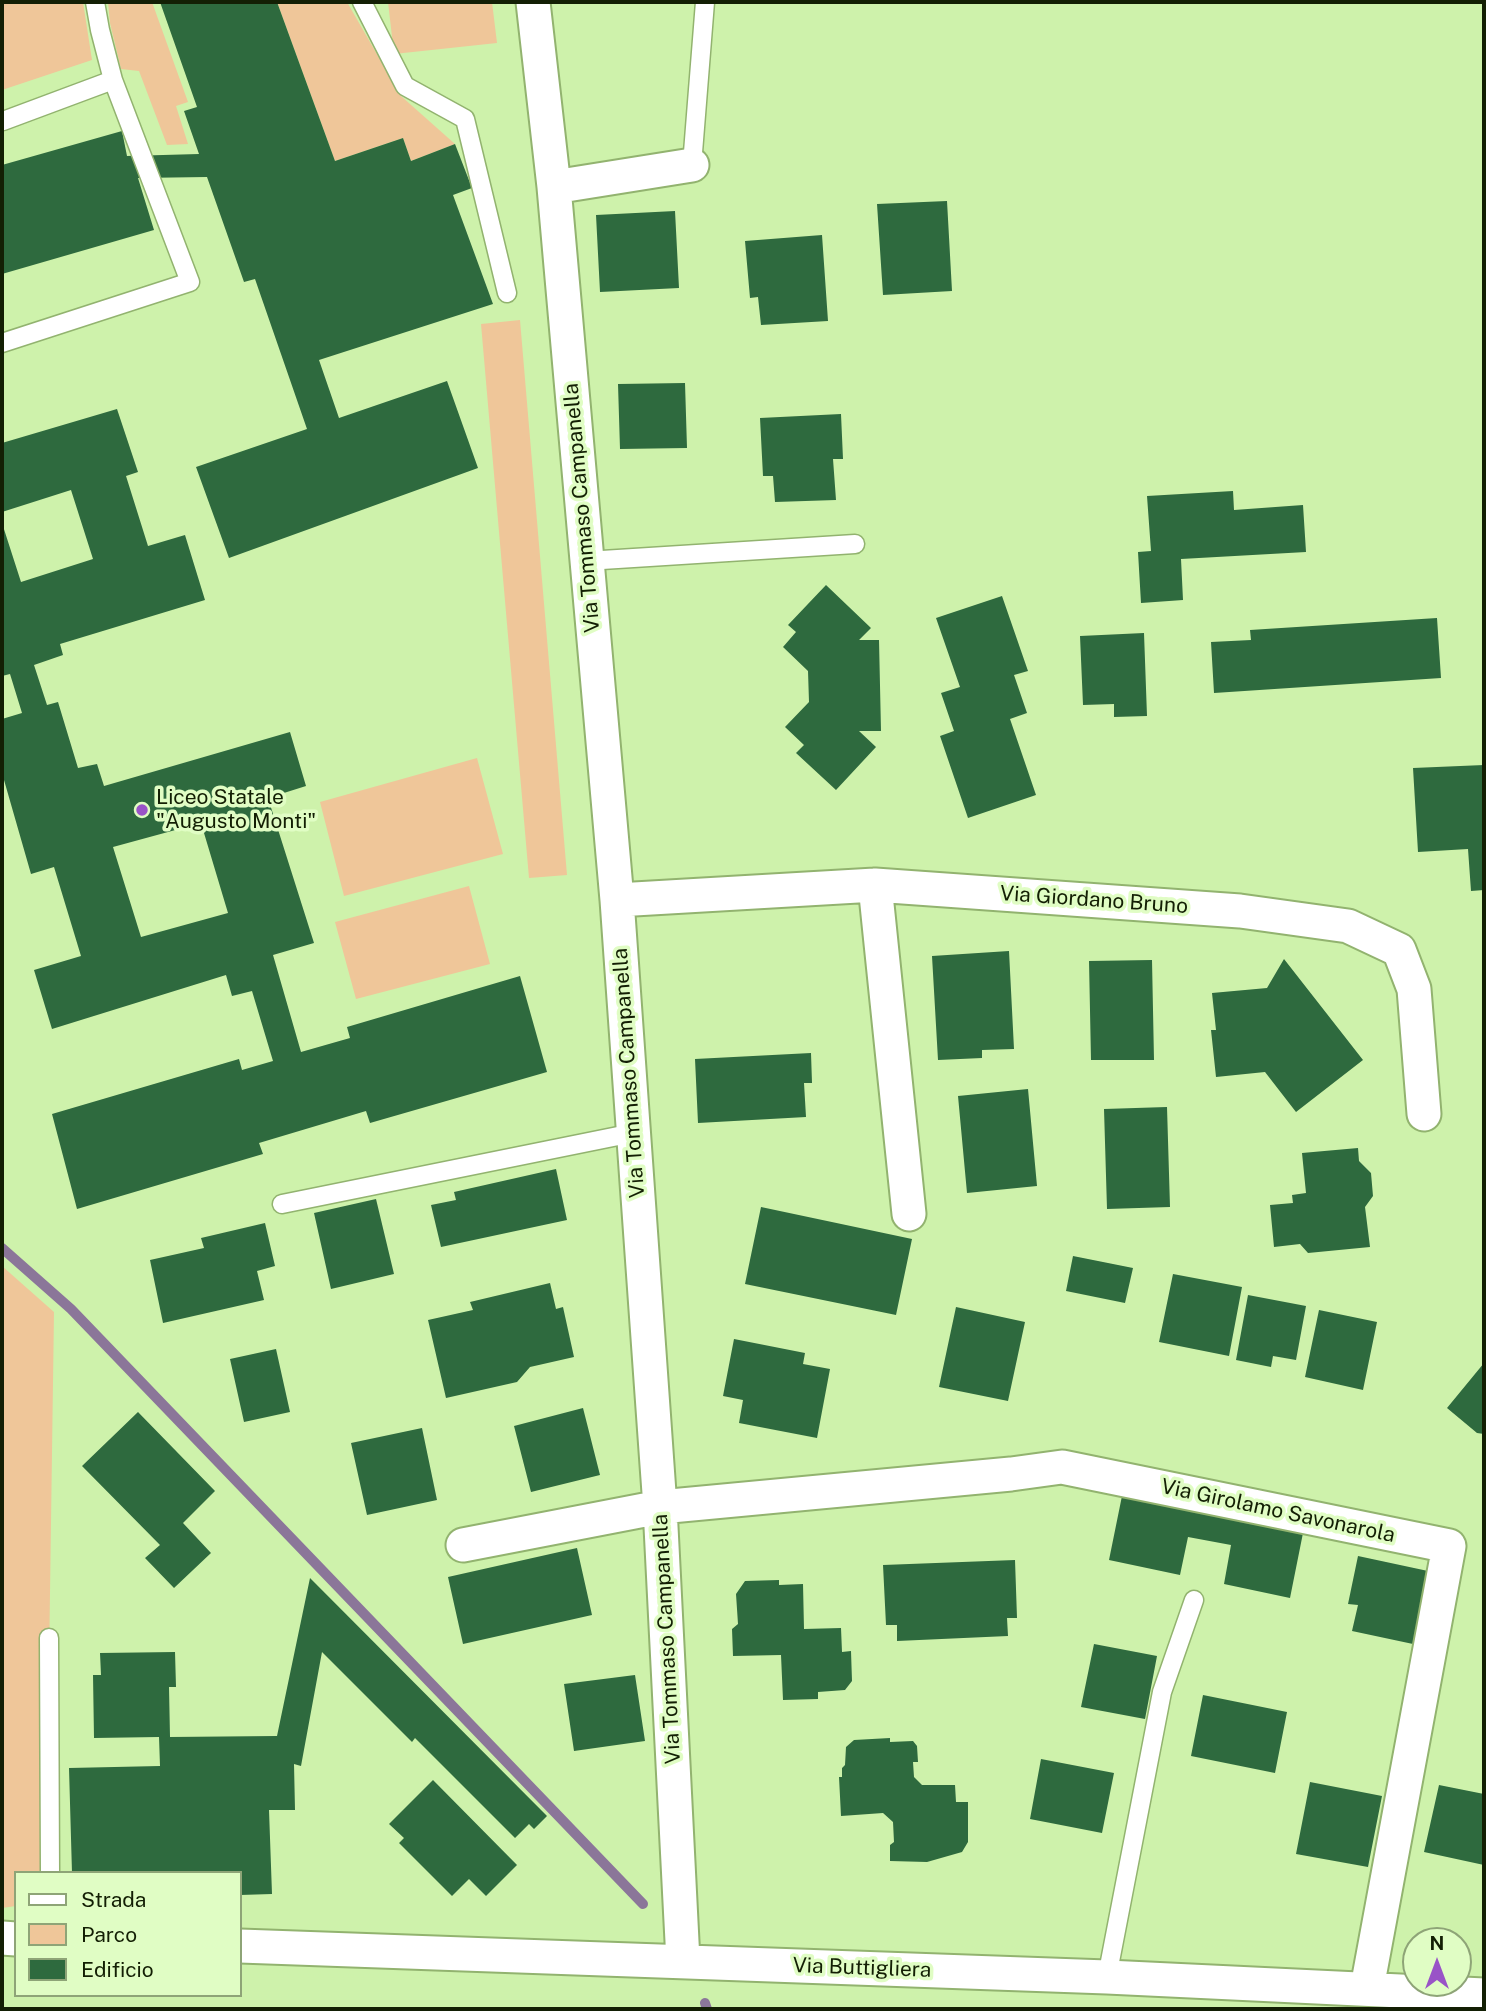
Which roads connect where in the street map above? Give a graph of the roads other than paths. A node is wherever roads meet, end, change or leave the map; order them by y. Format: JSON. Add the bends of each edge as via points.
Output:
{"nodes":[{"id":1,"x":95,"y":2,"type":"edge"},
{"id":2,"x":362,"y":2,"type":"edge"},
{"id":3,"x":533,"y":2,"type":"edge"},
{"id":4,"x":705,"y":2,"type":"edge"},
{"id":5,"x":113,"y":80,"type":"junction"},
{"id":6,"x":2,"y":121,"type":"edge"},
{"id":7,"x":692,"y":165,"type":"joint"},
{"id":8,"x":554,"y":187,"type":"junction"},
{"id":9,"x":508,"y":293,"type":"dead end"},
{"id":10,"x":2,"y":342,"type":"edge"},
{"id":11,"x":855,"y":544,"type":"dead end"},
{"id":12,"x":586,"y":561,"type":"junction"},
{"id":13,"x":875,"y":885,"type":"junction"},
{"id":14,"x":617,"y":900,"type":"junction"},
{"id":15,"x":1424,"y":1114,"type":"dead end"},
{"id":16,"x":633,"y":1133,"type":"junction"},
{"id":17,"x":282,"y":1204,"type":"dead end"},
{"id":18,"x":909,"y":1214,"type":"dead end"},
{"id":19,"x":660,"y":1507,"type":"junction"},
{"id":20,"x":463,"y":1545,"type":"dead end"},
{"id":21,"x":1194,"y":1600,"type":"dead end"},
{"id":22,"x":49,"y":1638,"type":"dead end"},
{"id":23,"x":50,"y":1871,"type":"edge"},
{"id":24,"x":242,"y":1946,"type":"edge"},
{"id":25,"x":683,"y":1961,"type":"junction"},
{"id":26,"x":1107,"y":1977,"type":"junction"},
{"id":27,"x":1367,"y":1988,"type":"junction"},
{"id":28,"x":1484,"y":1995,"type":"edge"}],
"edges":[{"from":1,"to":5,"type":"lane"},
{"from":2,"to":9,"type":"lane","via":[[405,86],[465,119]]},
{"from":3,"to":8,"type":"street","name":"Via Tommaso Campanella"},
{"from":4,"to":7,"type":"lane"},
{"from":5,"to":6,"type":"lane"},
{"from":5,"to":10,"type":"lane","via":[[190,282]]},
{"from":7,"to":8,"type":"street"},
{"from":8,"to":12,"type":"street","name":"Via Tommaso Campanella"},
{"from":11,"to":12,"type":"lane"},
{"from":12,"to":14,"type":"street","name":"Via Tommaso Campanella"},
{"from":13,"to":14,"type":"street","name":"Via Giordano Bruno"},
{"from":13,"to":15,"type":"street","name":"Via Giordano Bruno","via":[[1240,911],[1348,926],[1399,950],[1414,989]]},
{"from":13,"to":18,"type":"street"},
{"from":14,"to":16,"type":"street","name":"Via Tommaso Campanella"},
{"from":16,"to":17,"type":"lane"},
{"from":16,"to":19,"type":"street","name":"Via Tommaso Campanella"},
{"from":19,"to":20,"type":"street"},
{"from":19,"to":25,"type":"street","name":"Via Tommaso Campanella"},
{"from":19,"to":27,"type":"street","name":"Via Girolamo Savonarola","via":[[1062,1467],[1450,1546]]},
{"from":21,"to":26,"type":"lane","via":[[1162,1692]]},
{"from":22,"to":23,"type":"lane"},
{"from":24,"to":25,"type":"street","name":"Via Buttigliera"},
{"from":25,"to":26,"type":"street","name":"Via Buttigliera"},
{"from":26,"to":27,"type":"street","name":"Via Buttigliera"},
{"from":27,"to":28,"type":"street","name":"Via Buttigliera"}]}
